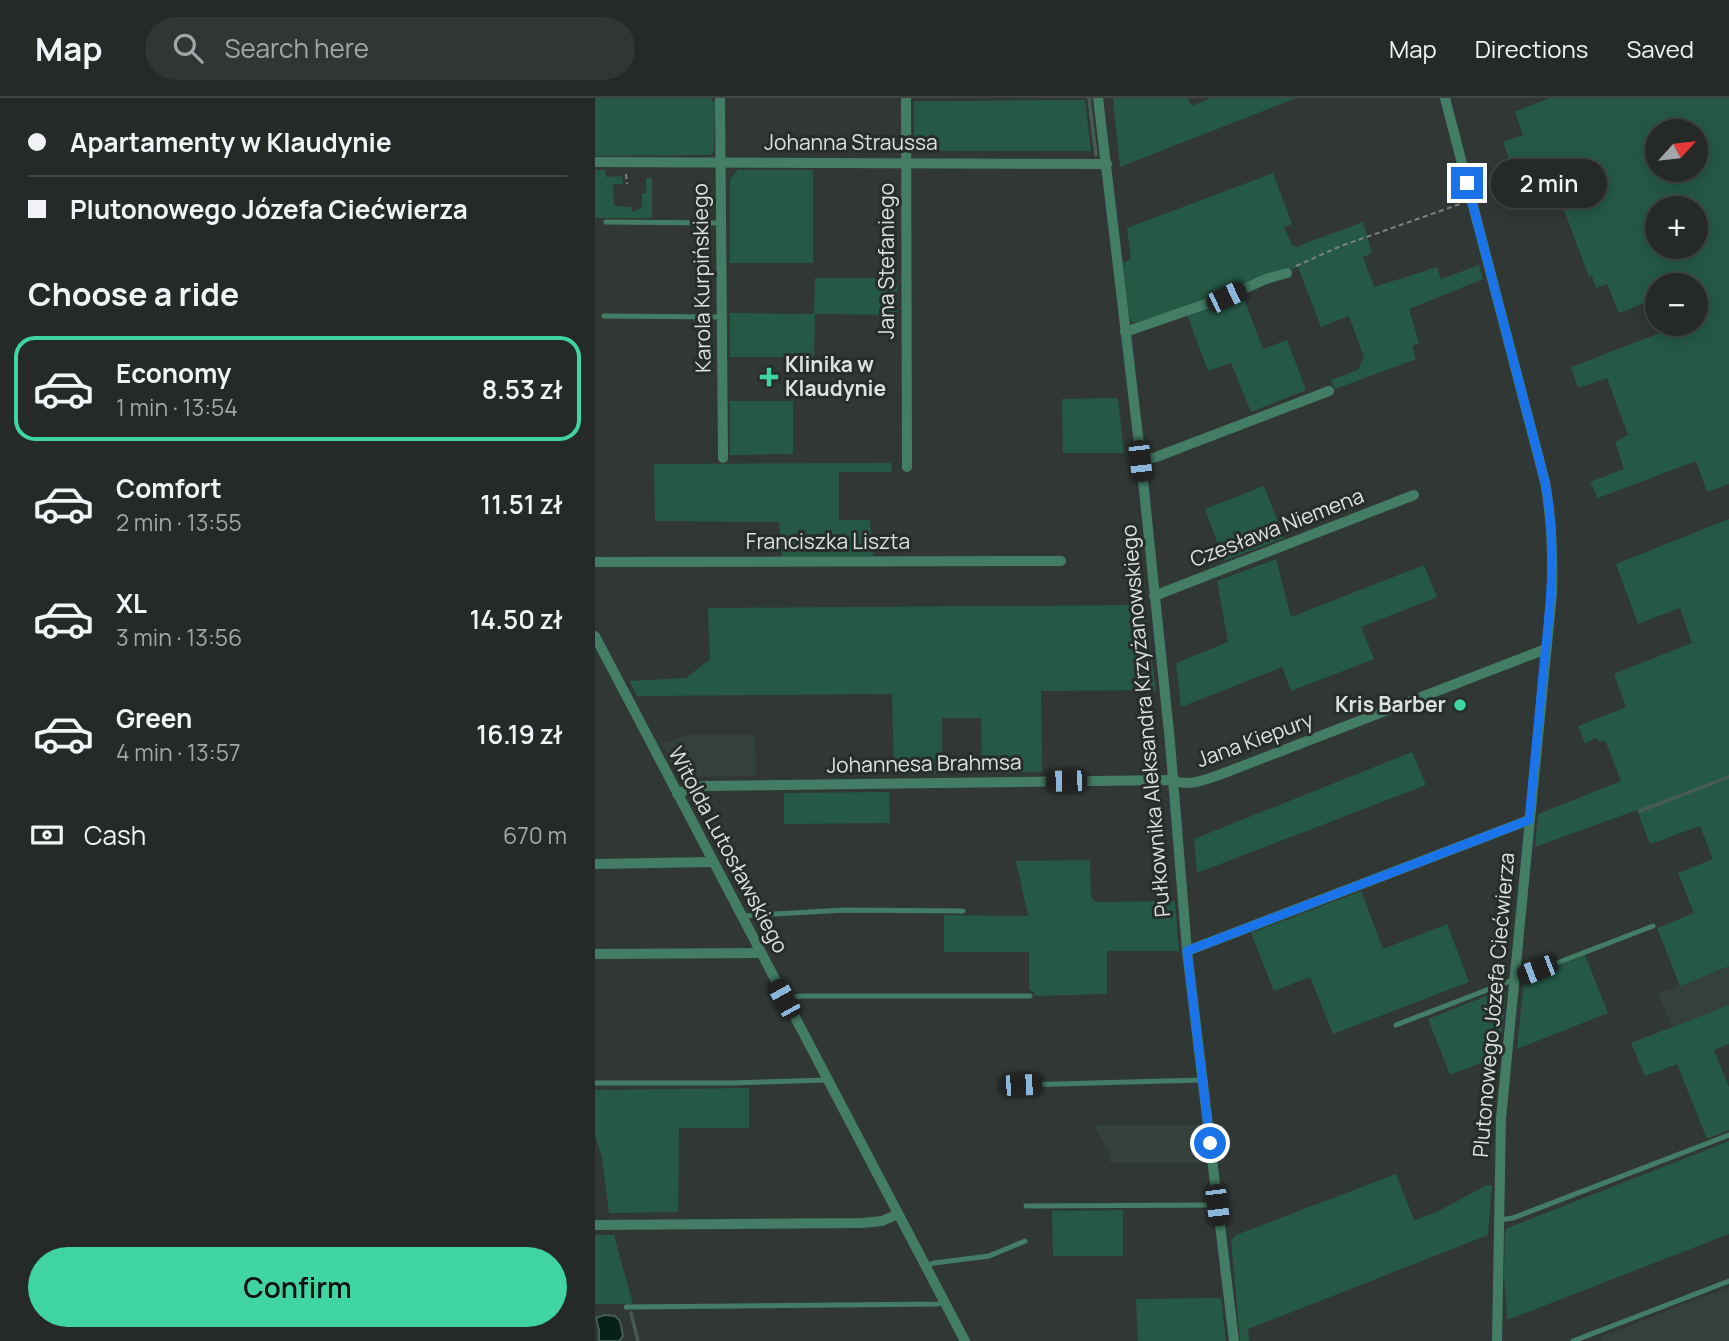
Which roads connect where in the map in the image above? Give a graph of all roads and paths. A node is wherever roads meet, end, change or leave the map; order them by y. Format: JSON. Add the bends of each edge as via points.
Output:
{"nodes":[{"id":1,"x":720,"y":98,"type":"edge"},
{"id":2,"x":906,"y":98,"type":"edge"},
{"id":3,"x":1098,"y":98,"type":"edge"},
{"id":4,"x":1445,"y":98,"type":"edge"},
{"id":5,"x":595,"y":162,"type":"edge"},
{"id":6,"x":720,"y":162,"type":"junction"},
{"id":7,"x":906,"y":162,"type":"junction"},
{"id":8,"x":1107,"y":164,"type":"junction"},
{"id":9,"x":626,"y":170,"type":"dead end"},
{"id":10,"x":627,"y":184,"type":"dead end"},
{"id":11,"x":1471,"y":200,"type":"junction"},
{"id":12,"x":606,"y":222,"type":"dead end"},
{"id":13,"x":721,"y":223,"type":"junction"},
{"id":14,"x":1287,"y":273,"type":"joint"},
{"id":15,"x":604,"y":316,"type":"dead end"},
{"id":16,"x":722,"y":317,"type":"junction"},
{"id":17,"x":1125,"y":332,"type":"junction"},
{"id":18,"x":1329,"y":391,"type":"dead end"},
{"id":19,"x":723,"y":458,"type":"dead end"},
{"id":20,"x":1140,"y":461,"type":"junction"},
{"id":21,"x":907,"y":467,"type":"dead end"},
{"id":22,"x":1414,"y":495,"type":"dead end"},
{"id":23,"x":1061,"y":561,"type":"dead end"},
{"id":24,"x":595,"y":562,"type":"edge"},
{"id":25,"x":1154,"y":596,"type":"junction"},
{"id":26,"x":596,"y":642,"type":"edge"},
{"id":27,"x":1546,"y":649,"type":"junction"},
{"id":28,"x":1173,"y":780,"type":"junction"},
{"id":29,"x":677,"y":794,"type":"junction"},
{"id":30,"x":1529,"y":820,"type":"junction"},
{"id":31,"x":712,"y":862,"type":"junction"},
{"id":32,"x":595,"y":864,"type":"edge"},
{"id":33,"x":963,"y":911,"type":"dead end"},
{"id":34,"x":740,"y":916,"type":"junction"},
{"id":35,"x":1653,"y":926,"type":"dead end"},
{"id":36,"x":1187,"y":951,"type":"junction"},
{"id":37,"x":760,"y":953,"type":"junction"},
{"id":38,"x":595,"y":954,"type":"edge"},
{"id":39,"x":1514,"y":979,"type":"junction"},
{"id":40,"x":1030,"y":996,"type":"dead end"},
{"id":41,"x":784,"y":999,"type":"junction"},
{"id":42,"x":1396,"y":1025,"type":"dead end"},
{"id":43,"x":827,"y":1080,"type":"junction"},
{"id":44,"x":1202,"y":1080,"type":"junction"},
{"id":45,"x":595,"y":1083,"type":"edge"},
{"id":46,"x":1021,"y":1085,"type":"dead end"},
{"id":47,"x":1729,"y":1135,"type":"edge"},
{"id":48,"x":1217,"y":1205,"type":"junction"},
{"id":49,"x":1025,"y":1206,"type":"dead end"},
{"id":50,"x":898,"y":1214,"type":"junction"},
{"id":51,"x":1498,"y":1220,"type":"junction"},
{"id":52,"x":595,"y":1225,"type":"edge"},
{"id":53,"x":1025,"y":1241,"type":"dead end"},
{"id":54,"x":926,"y":1266,"type":"junction"},
{"id":55,"x":1729,"y":1280,"type":"edge"},
{"id":56,"x":944,"y":1302,"type":"junction"},
{"id":57,"x":626,"y":1307,"type":"dead end"},
{"id":58,"x":965,"y":1341,"type":"edge"},
{"id":59,"x":1234,"y":1341,"type":"edge"},
{"id":60,"x":1497,"y":1341,"type":"edge"},
{"id":61,"x":1573,"y":1341,"type":"edge"}],
"edges":[{"from":1,"to":6,"type":"street","name":"Karola Kurpińskiego"},
{"from":2,"to":7,"type":"street","name":"Jana Stefaniego"},
{"from":3,"to":8,"type":"street","name":"Pułkownika Aleksandra Krzyżanowskiego"},
{"from":4,"to":11,"type":"street","name":"Plutonowego Józefa Ciećwierza"},
{"from":5,"to":6,"type":"street","name":"Johanna Straussa"},
{"from":6,"to":7,"type":"street","name":"Johanna Straussa"},
{"from":6,"to":13,"type":"street","name":"Karola Kurpińskiego"},
{"from":7,"to":8,"type":"street","name":"Johanna Straussa"},
{"from":7,"to":21,"type":"street","name":"Jana Stefaniego"},
{"from":8,"to":17,"type":"street","name":"Pułkownika Aleksandra Krzyżanowskiego"},
{"from":9,"to":10,"type":"path"},
{"from":11,"to":14,"type":"path","via":[[1311,257]]},
{"from":11,"to":27,"type":"street","name":"Plutonowego Józefa Ciećwierza","via":[[1551,511],[1552,593]]},
{"from":12,"to":13,"type":"lane"},
{"from":13,"to":16,"type":"street","name":"Karola Kurpińskiego"},
{"from":14,"to":17,"type":"street"},
{"from":15,"to":16,"type":"lane"},
{"from":16,"to":19,"type":"street","name":"Karola Kurpińskiego"},
{"from":17,"to":20,"type":"street","name":"Pułkownika Aleksandra Krzyżanowskiego"},
{"from":18,"to":20,"type":"street"},
{"from":20,"to":25,"type":"street","name":"Pułkownika Aleksandra Krzyżanowskiego"},
{"from":22,"to":25,"type":"street","name":"Czesława Niemena"},
{"from":23,"to":24,"type":"street","name":"Franciszka Liszta"},
{"from":25,"to":28,"type":"street","name":"Pułkownika Aleksandra Krzyżanowskiego"},
{"from":26,"to":29,"type":"street","name":"Witolda Lutosławskiego"},
{"from":27,"to":28,"type":"street","name":"Jana Kiepury","via":[[1219,775],[1192,783]]},
{"from":27,"to":30,"type":"street","name":"Plutonowego Józefa Ciećwierza"},
{"from":28,"to":29,"type":"street","name":"Johannesa Brahmsa","via":[[704,786]]},
{"from":28,"to":36,"type":"street","name":"Pułkownika Aleksandra Krzyżanowskiego"},
{"from":29,"to":31,"type":"street","name":"Witolda Lutosławskiego"},
{"from":30,"to":36,"type":"street"},
{"from":30,"to":39,"type":"street","name":"Plutonowego Józefa Ciećwierza"},
{"from":31,"to":32,"type":"street"},
{"from":31,"to":34,"type":"street","name":"Witolda Lutosławskiego"},
{"from":33,"to":34,"type":"lane","via":[[843,910]]},
{"from":34,"to":37,"type":"street","name":"Witolda Lutosławskiego"},
{"from":35,"to":39,"type":"lane"},
{"from":36,"to":44,"type":"street","name":"Pułkownika Aleksandra Krzyżanowskiego"},
{"from":37,"to":38,"type":"street"},
{"from":37,"to":41,"type":"street","name":"Witolda Lutosławskiego"},
{"from":39,"to":42,"type":"lane"},
{"from":39,"to":51,"type":"street","name":"Plutonowego Józefa Ciećwierza","via":[[1501,1118]]},
{"from":40,"to":41,"type":"lane"},
{"from":41,"to":43,"type":"street","name":"Witolda Lutosławskiego"},
{"from":43,"to":45,"type":"lane"},
{"from":43,"to":50,"type":"street","name":"Witolda Lutosławskiego"},
{"from":44,"to":46,"type":"lane"},
{"from":44,"to":48,"type":"street","name":"Pułkownika Aleksandra Krzyżanowskiego"},
{"from":47,"to":51,"type":"lane"},
{"from":48,"to":49,"type":"lane"},
{"from":48,"to":59,"type":"street","name":"Pułkownika Aleksandra Krzyżanowskiego"},
{"from":50,"to":52,"type":"street","via":[[862,1223]]},
{"from":50,"to":54,"type":"street","name":"Witolda Lutosławskiego"},
{"from":51,"to":60,"type":"street","name":"Plutonowego Józefa Ciećwierza"},
{"from":53,"to":54,"type":"lane","via":[[989,1256]]},
{"from":54,"to":56,"type":"street","name":"Witolda Lutosławskiego"},
{"from":55,"to":61,"type":"lane"},
{"from":56,"to":57,"type":"lane"},
{"from":56,"to":58,"type":"street","name":"Witolda Lutosławskiego"}]}
